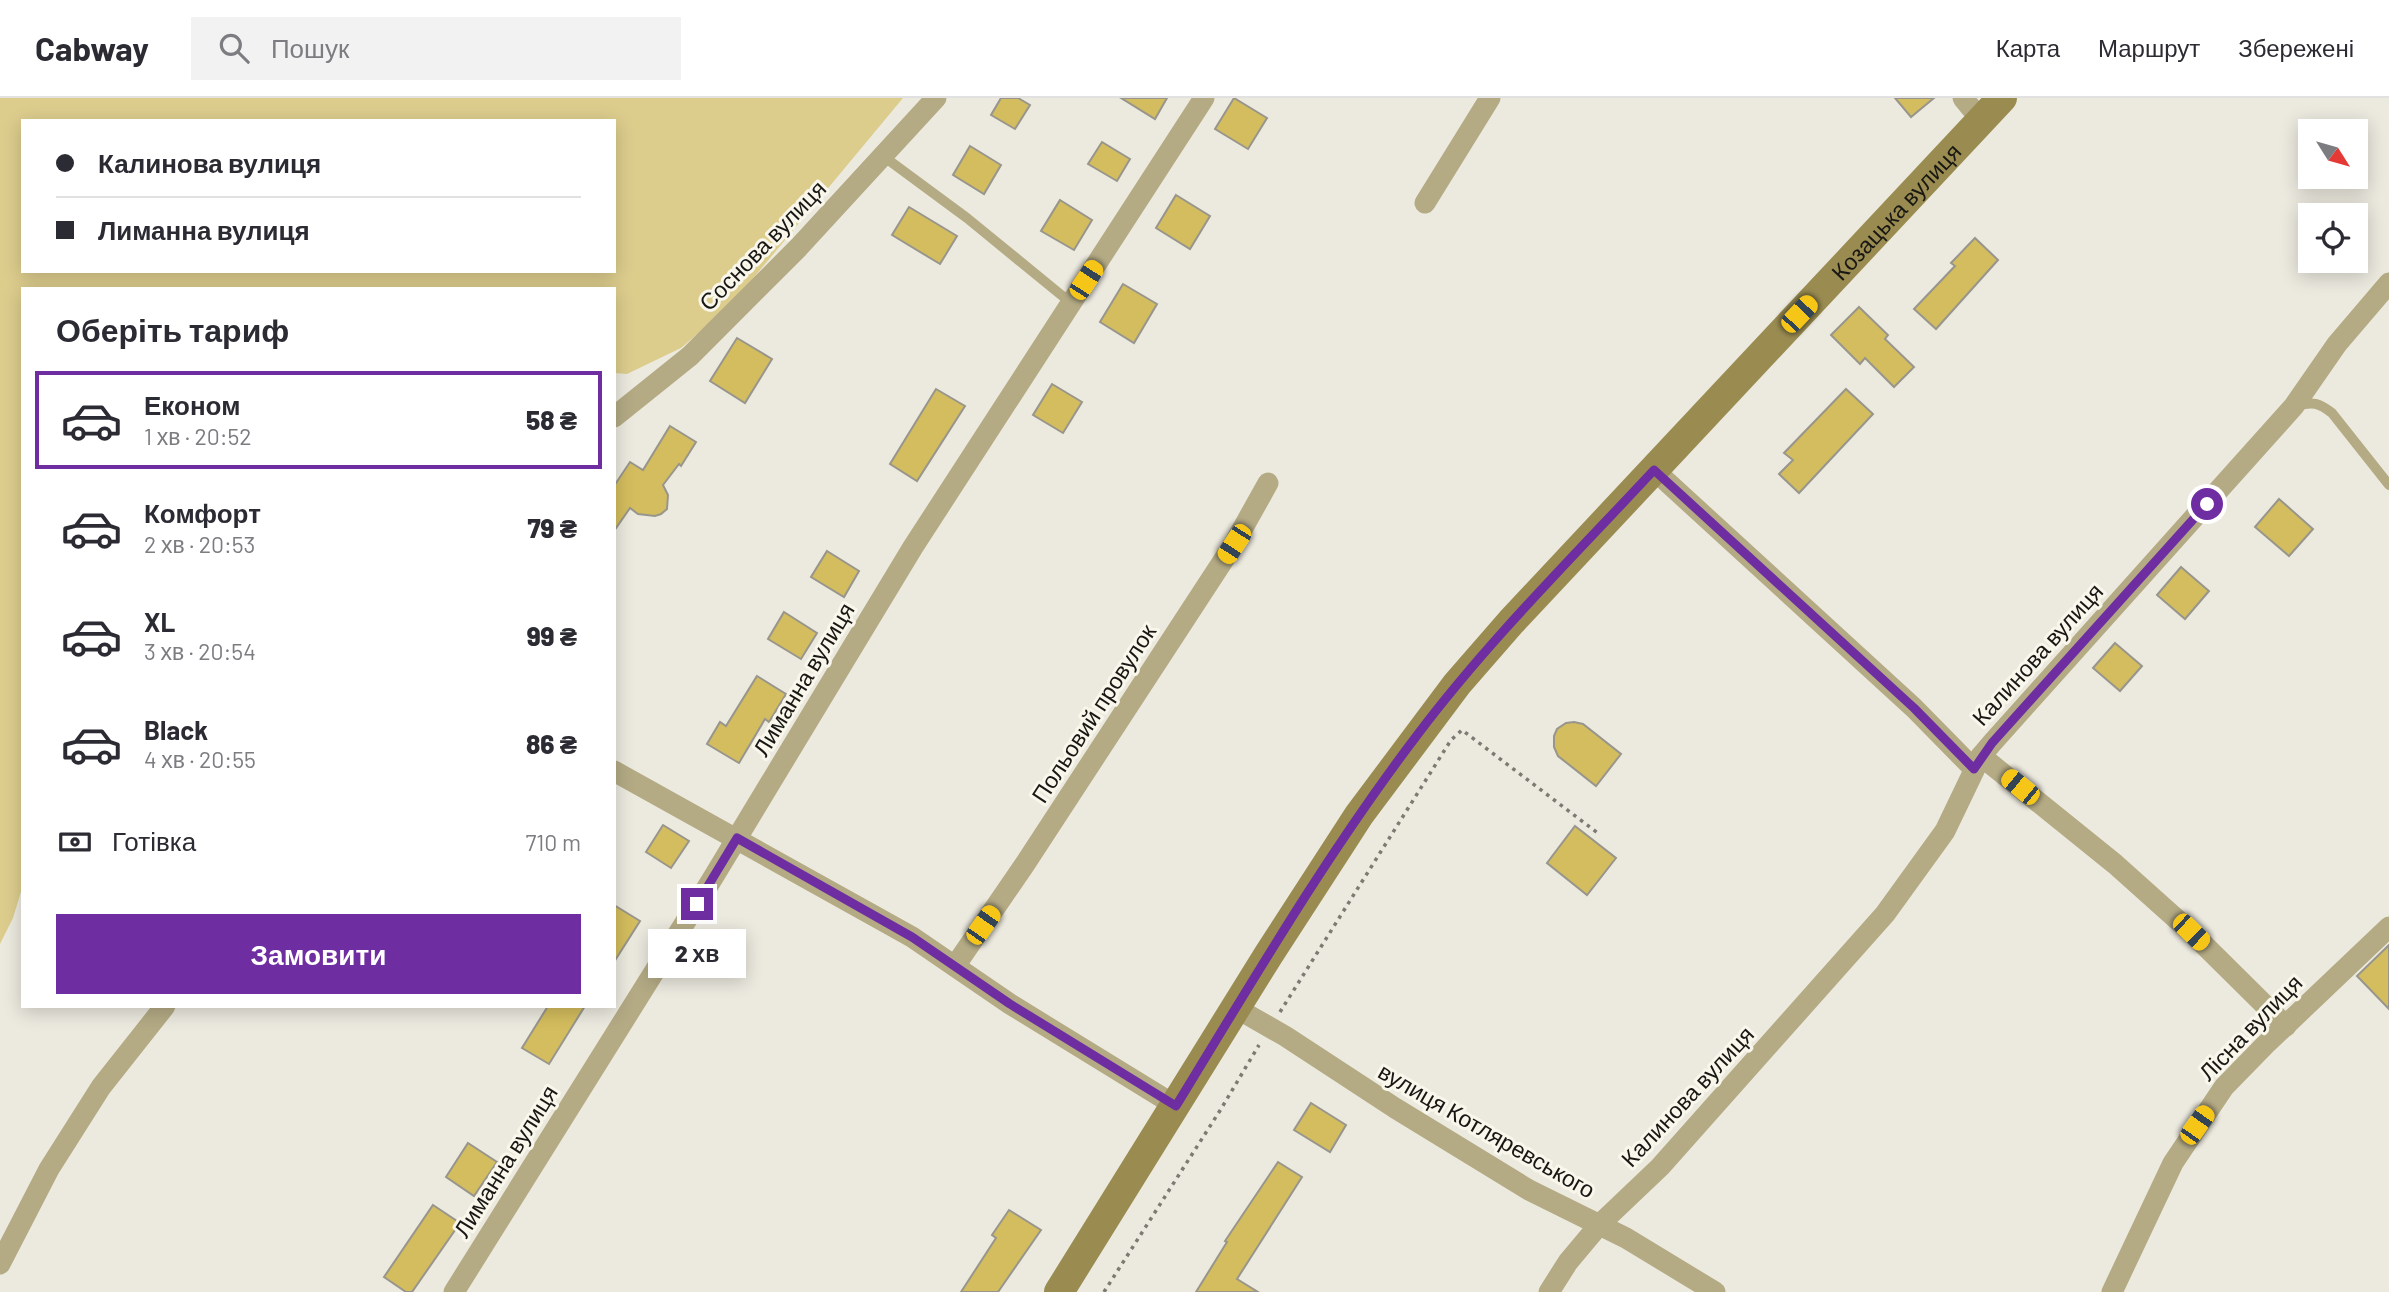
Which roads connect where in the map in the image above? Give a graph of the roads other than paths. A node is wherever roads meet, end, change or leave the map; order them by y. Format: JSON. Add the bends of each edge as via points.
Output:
{"nodes":[{"id":1,"x":936,"y":98,"type":"edge"},
{"id":2,"x":1203,"y":98,"type":"edge"},
{"id":3,"x":1490,"y":98,"type":"edge"},
{"id":4,"x":2002,"y":98,"type":"edge"},
{"id":5,"x":1972,"y":109,"type":"edge"},
{"id":6,"x":883,"y":156,"type":"junction"},
{"id":7,"x":1425,"y":203,"type":"dead end"},
{"id":8,"x":2389,"y":283,"type":"edge"},
{"id":9,"x":1071,"y":303,"type":"junction"},
{"id":10,"x":2294,"y":407,"type":"junction"},
{"id":11,"x":616,"y":415,"type":"edge"},
{"id":12,"x":1654,"y":470,"type":"junction"},
{"id":13,"x":1268,"y":483,"type":"dead end"},
{"id":14,"x":2389,"y":485,"type":"edge"},
{"id":15,"x":1978,"y":762,"type":"junction"},
{"id":16,"x":616,"y":772,"type":"edge"},
{"id":17,"x":737,"y":838,"type":"junction"},
{"id":18,"x":2389,"y":927,"type":"edge"},
{"id":19,"x":955,"y":966,"type":"junction"},
{"id":20,"x":163,"y":1008,"type":"edge"},
{"id":21,"x":1236,"y":1008,"type":"junction"},
{"id":22,"x":2286,"y":1026,"type":"junction"},
{"id":23,"x":1176,"y":1106,"type":"junction"},
{"id":24,"x":1599,"y":1225,"type":"junction"},
{"id":25,"x":0,"y":1264,"type":"edge"},
{"id":26,"x":454,"y":1292,"type":"edge"},
{"id":27,"x":1059,"y":1292,"type":"edge"},
{"id":28,"x":1549,"y":1292,"type":"edge"},
{"id":29,"x":1715,"y":1292,"type":"edge"},
{"id":30,"x":2112,"y":1292,"type":"edge"}],
"edges":[{"from":1,"to":6,"type":"street","name":"Соснова вулиця"},
{"from":2,"to":9,"type":"street","name":"Лиманна вулиця"},
{"from":3,"to":7,"type":"street"},
{"from":4,"to":5,"type":"main road","name":"Козацька вулиця"},
{"from":5,"to":12,"type":"main road","name":"Козацька вулиця"},
{"from":6,"to":9,"type":"lane"},
{"from":6,"to":11,"type":"street","name":"Соснова вулиця","via":[[690,356]]},
{"from":8,"to":10,"type":"street","name":"Калинова вулиця","via":[[2337,344]]},
{"from":9,"to":17,"type":"street","name":"Лиманна вулиця","via":[[913,547]]},
{"from":10,"to":14,"type":"lane","via":[[2311,402],[2332,413]]},
{"from":10,"to":15,"type":"street","name":"Калинова вулиця"},
{"from":12,"to":15,"type":"street"},
{"from":12,"to":21,"type":"main road","name":"Козацька вулиця","via":[[1511,622],[1417,735],[1359,814]]},
{"from":13,"to":19,"type":"street","name":"Польовий провулок","via":[[1220,566]]},
{"from":15,"to":22,"type":"street","via":[[2115,864]]},
{"from":15,"to":24,"type":"street","name":"Калинова вулиця","via":[[1944,831],[1885,914],[1660,1167]]},
{"from":16,"to":17,"type":"street"},
{"from":17,"to":19,"type":"street"},
{"from":17,"to":26,"type":"street","name":"Лиманна вулиця"},
{"from":18,"to":22,"type":"street","name":"Лісна вулиця"},
{"from":19,"to":23,"type":"street"},
{"from":20,"to":25,"type":"street","via":[[101,1087],[49,1169]]},
{"from":21,"to":23,"type":"main road","name":"Козацька вулиця"},
{"from":21,"to":24,"type":"street","name":"вулиця Котляревського","via":[[1529,1190]]},
{"from":22,"to":30,"type":"street","name":"Лісна вулиця","via":[[2224,1087],[2197,1125]]},
{"from":23,"to":27,"type":"main road","name":"Козацька вулиця"},
{"from":24,"to":28,"type":"street","name":"Калинова вулиця"},
{"from":24,"to":29,"type":"street","name":"вулиця Котляревського"}]}
